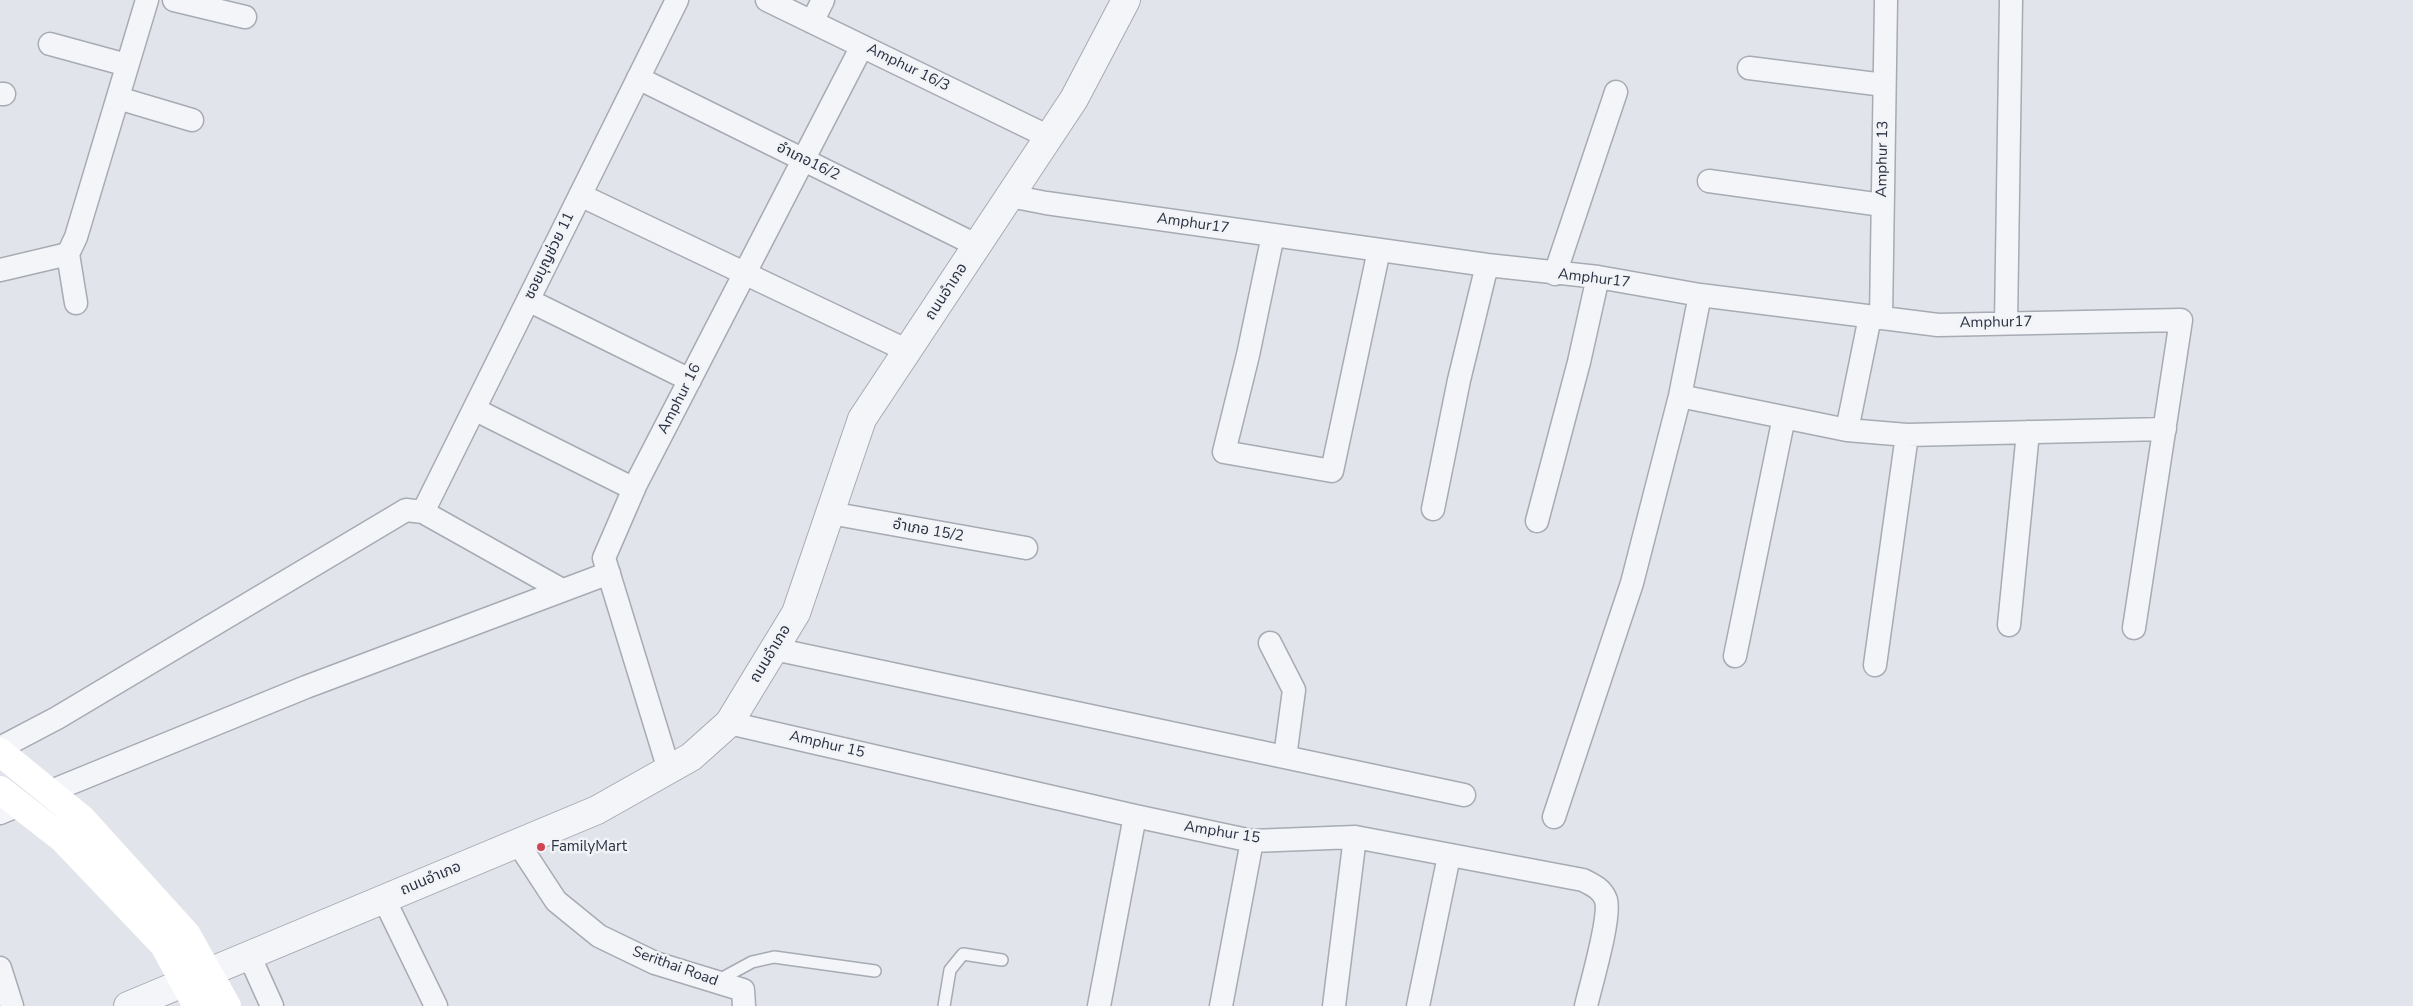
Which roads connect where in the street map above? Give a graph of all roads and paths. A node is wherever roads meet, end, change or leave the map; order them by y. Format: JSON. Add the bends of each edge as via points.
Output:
{"nodes":[{"id":1,"x":147,"y":0,"type":"edge"},
{"id":2,"x":174,"y":0,"type":"edge"},
{"id":3,"x":677,"y":0,"type":"edge"},
{"id":4,"x":767,"y":0,"type":"edge"},
{"id":5,"x":823,"y":0,"type":"edge"},
{"id":6,"x":1126,"y":0,"type":"edge"},
{"id":7,"x":1886,"y":0,"type":"edge"},
{"id":8,"x":2011,"y":0,"type":"edge"},
{"id":9,"x":245,"y":17,"type":"dead end"},
{"id":10,"x":812,"y":22,"type":"junction"},
{"id":11,"x":50,"y":44,"type":"dead end"},
{"id":12,"x":862,"y":46,"type":"junction"},
{"id":13,"x":127,"y":66,"type":"junction"},
{"id":14,"x":1749,"y":68,"type":"dead end"},
{"id":15,"x":638,"y":78,"type":"junction"},
{"id":16,"x":1884,"y":85,"type":"junction"},
{"id":17,"x":1616,"y":92,"type":"dead end"},
{"id":18,"x":118,"y":98,"type":"junction"},
{"id":19,"x":192,"y":120,"type":"dead end"},
{"id":20,"x":1049,"y":137,"type":"junction"},
{"id":21,"x":804,"y":160,"type":"junction"},
{"id":22,"x":1709,"y":181,"type":"dead end"},
{"id":23,"x":580,"y":195,"type":"junction"},
{"id":24,"x":1010,"y":196,"type":"junction"},
{"id":25,"x":1882,"y":205,"type":"junction"},
{"id":26,"x":1273,"y":235,"type":"junction"},
{"id":27,"x":978,"y":246,"type":"junction"},
{"id":28,"x":1379,"y":250,"type":"junction"},
{"id":29,"x":68,"y":254,"type":"junction"},
{"id":30,"x":1487,"y":265,"type":"junction"},
{"id":31,"x":0,"y":270,"type":"edge"},
{"id":32,"x":745,"y":274,"type":"junction"},
{"id":33,"x":1555,"y":274,"type":"junction"},
{"id":34,"x":1598,"y":277,"type":"junction"},
{"id":35,"x":1700,"y":295,"type":"junction"},
{"id":36,"x":528,"y":300,"type":"junction"},
{"id":37,"x":76,"y":303,"type":"dead end"},
{"id":38,"x":1875,"y":318,"type":"junction"},
{"id":39,"x":2006,"y":323,"type":"junction"},
{"id":40,"x":908,"y":351,"type":"junction"},
{"id":41,"x":690,"y":380,"type":"junction"},
{"id":42,"x":1680,"y":396,"type":"junction"},
{"id":43,"x":474,"y":409,"type":"junction"},
{"id":44,"x":1784,"y":417,"type":"junction"},
{"id":45,"x":2165,"y":429,"type":"junction"},
{"id":46,"x":1847,"y":430,"type":"junction"},
{"id":47,"x":2028,"y":432,"type":"junction"},
{"id":48,"x":1907,"y":435,"type":"junction"},
{"id":49,"x":634,"y":489,"type":"junction"},
{"id":50,"x":1433,"y":509,"type":"dead end"},
{"id":51,"x":422,"y":512,"type":"junction"},
{"id":52,"x":830,"y":513,"type":"junction"},
{"id":53,"x":1537,"y":521,"type":"dead end"},
{"id":54,"x":1026,"y":548,"type":"dead end"},
{"id":55,"x":609,"y":572,"type":"junction"},
{"id":56,"x":562,"y":590,"type":"junction"},
{"id":57,"x":2009,"y":625,"type":"dead end"},
{"id":58,"x":2134,"y":628,"type":"dead end"},
{"id":59,"x":1270,"y":643,"type":"dead end"},
{"id":60,"x":774,"y":649,"type":"junction"},
{"id":61,"x":1735,"y":656,"type":"dead end"},
{"id":62,"x":1875,"y":665,"type":"dead end"},
{"id":63,"x":729,"y":723,"type":"junction"},
{"id":64,"x":0,"y":748,"type":"edge"},
{"id":65,"x":0,"y":752,"type":"edge"},
{"id":66,"x":1284,"y":757,"type":"junction"},
{"id":67,"x":669,"y":770,"type":"junction"},
{"id":68,"x":49,"y":792,"type":"junction"},
{"id":69,"x":1464,"y":795,"type":"dead end"},
{"id":70,"x":6,"y":802,"type":"edge"},
{"id":71,"x":1135,"y":816,"type":"junction"},
{"id":72,"x":1554,"y":816,"type":"dead end"},
{"id":73,"x":1355,"y":837,"type":"junction"},
{"id":74,"x":1252,"y":841,"type":"junction"},
{"id":75,"x":518,"y":843,"type":"junction"},
{"id":76,"x":1449,"y":856,"type":"junction"},
{"id":77,"x":384,"y":899,"type":"junction"},
{"id":78,"x":249,"y":956,"type":"junction"},
{"id":79,"x":1002,"y":960,"type":"dead end"},
{"id":80,"x":0,"y":968,"type":"edge"},
{"id":81,"x":875,"y":971,"type":"dead end"},
{"id":82,"x":716,"y":982,"type":"junction"},
{"id":83,"x":197,"y":987,"type":"edge"},
{"id":84,"x":12,"y":1006,"type":"edge"},
{"id":85,"x":128,"y":1006,"type":"edge"},
{"id":86,"x":227,"y":1006,"type":"edge"},
{"id":87,"x":272,"y":1006,"type":"edge"},
{"id":88,"x":436,"y":1006,"type":"edge"},
{"id":89,"x":744,"y":1006,"type":"edge"},
{"id":90,"x":944,"y":1006,"type":"edge"},
{"id":91,"x":1099,"y":1006,"type":"edge"},
{"id":92,"x":1221,"y":1006,"type":"edge"},
{"id":93,"x":1334,"y":1006,"type":"edge"},
{"id":94,"x":1418,"y":1006,"type":"edge"},
{"id":95,"x":1586,"y":1006,"type":"edge"}],
"edges":[{"from":1,"to":13,"type":"street"},
{"from":2,"to":9,"type":"street"},
{"from":3,"to":15,"type":"street","name":"ซอยบุญช่วย 11"},
{"from":4,"to":10,"type":"street","name":"Amphur 16/3"},
{"from":5,"to":10,"type":"street"},
{"from":6,"to":20,"type":"street","name":"ถนนอำเภอ","via":[[1074,99]]},
{"from":7,"to":16,"type":"street","name":"Amphur 13"},
{"from":8,"to":39,"type":"street"},
{"from":10,"to":12,"type":"street","name":"Amphur 16/3"},
{"from":11,"to":13,"type":"street"},
{"from":12,"to":20,"type":"street","name":"Amphur 16/3"},
{"from":12,"to":21,"type":"street","name":"Amphur 16"},
{"from":13,"to":18,"type":"street"},
{"from":14,"to":16,"type":"street"},
{"from":15,"to":21,"type":"street","name":"อำเภอ16/2"},
{"from":15,"to":23,"type":"street","name":"ซอยบุญช่วย 11"},
{"from":16,"to":25,"type":"street","name":"Amphur 13"},
{"from":17,"to":33,"type":"street"},
{"from":18,"to":19,"type":"street"},
{"from":18,"to":29,"type":"street"},
{"from":20,"to":24,"type":"street","name":"ถนนอำเภอ"},
{"from":21,"to":27,"type":"street","name":"อำเภอ16/2"},
{"from":21,"to":32,"type":"street","name":"Amphur 16"},
{"from":22,"to":25,"type":"street"},
{"from":23,"to":32,"type":"street"},
{"from":23,"to":36,"type":"street","name":"ซอยบุญช่วย 11"},
{"from":24,"to":26,"type":"street","name":"Amphur17"},
{"from":24,"to":27,"type":"street","name":"ถนนอำเภอ"},
{"from":25,"to":38,"type":"street","name":"Amphur 13"},
{"from":26,"to":28,"type":"street","name":"Amphur17"},
{"from":26,"to":28,"type":"street","via":[[1224,452],[1332,471]]},
{"from":27,"to":40,"type":"street","name":"ถนนอำเภอ"},
{"from":28,"to":30,"type":"street","name":"Amphur17"},
{"from":29,"to":31,"type":"street"},
{"from":29,"to":37,"type":"street"},
{"from":30,"to":33,"type":"street","name":"Amphur17"},
{"from":30,"to":50,"type":"street"},
{"from":32,"to":40,"type":"street"},
{"from":32,"to":41,"type":"street","name":"Amphur 16"},
{"from":33,"to":34,"type":"street","name":"Amphur17"},
{"from":34,"to":35,"type":"street","name":"Amphur17"},
{"from":34,"to":53,"type":"street"},
{"from":35,"to":38,"type":"street","name":"Amphur17"},
{"from":35,"to":42,"type":"street"},
{"from":36,"to":41,"type":"street"},
{"from":36,"to":43,"type":"street","name":"ซอยบุญช่วย 11"},
{"from":38,"to":39,"type":"street","name":"Amphur17","via":[[1938,325]]},
{"from":38,"to":46,"type":"street","name":"Amphur 13"},
{"from":39,"to":45,"type":"street","name":"Amphur17","via":[[2181,320]]},
{"from":40,"to":52,"type":"street","name":"ถนนอำเภอ","via":[[862,419]]},
{"from":41,"to":49,"type":"street","name":"Amphur 16"},
{"from":42,"to":44,"type":"street"},
{"from":42,"to":72,"type":"street","via":[[1632,582]]},
{"from":43,"to":49,"type":"street"},
{"from":43,"to":51,"type":"street","name":"ซอยบุญช่วย 11"},
{"from":44,"to":46,"type":"street"},
{"from":44,"to":61,"type":"street"},
{"from":45,"to":47,"type":"street"},
{"from":45,"to":58,"type":"street"},
{"from":46,"to":48,"type":"street"},
{"from":47,"to":48,"type":"street"},
{"from":47,"to":57,"type":"street"},
{"from":48,"to":62,"type":"street"},
{"from":49,"to":55,"type":"street","name":"Amphur 16","via":[[604,558]]},
{"from":51,"to":56,"type":"street"},
{"from":51,"to":64,"type":"street","via":[[406,510],[57,718]]},
{"from":52,"to":54,"type":"street","name":"อำเภอ 15/2"},
{"from":52,"to":60,"type":"street","name":"ถนนอำเภอ","via":[[796,613]]},
{"from":55,"to":56,"type":"street"},
{"from":55,"to":67,"type":"street","name":"Amphur 16"},
{"from":56,"to":68,"type":"street","via":[[306,687]]},
{"from":59,"to":66,"type":"street","via":[[1294,690]]},
{"from":60,"to":63,"type":"street","name":"ถนนอำเภอ"},
{"from":60,"to":66,"type":"street"},
{"from":63,"to":67,"type":"street","name":"ถนนอำเภอ","via":[[690,757]]},
{"from":63,"to":71,"type":"street","name":"Amphur 15"},
{"from":65,"to":68,"type":"main road"},
{"from":66,"to":69,"type":"street"},
{"from":67,"to":75,"type":"street","name":"ถนนอำเภอ","via":[[597,810]]},
{"from":68,"to":83,"type":"main road","via":[[81,818],[188,935]]},
{"from":70,"to":83,"type":"main road","via":[[63,839],[164,945]]},
{"from":71,"to":74,"type":"street","name":"Amphur 15"},
{"from":71,"to":91,"type":"street"},
{"from":73,"to":74,"type":"street","name":"Amphur 15"},
{"from":73,"to":76,"type":"street","name":"Amphur 15"},
{"from":73,"to":93,"type":"street"},
{"from":74,"to":92,"type":"street"},
{"from":75,"to":77,"type":"street","name":"ถนนอำเภอ"},
{"from":75,"to":82,"type":"street","name":"Serithai Road","via":[[556,901],[599,936],[655,963]]},
{"from":76,"to":94,"type":"street"},
{"from":76,"to":95,"type":"street","name":"Amphur 15","via":[[1583,880],[1600,889],[1606,901],[1605,920]]},
{"from":77,"to":78,"type":"street","name":"ถนนอำเภอ"},
{"from":77,"to":88,"type":"street"},
{"from":78,"to":83,"type":"street","name":"ถนนอำเภอ"},
{"from":78,"to":87,"type":"street"},
{"from":79,"to":90,"type":"lane","via":[[963,954],[950,970]]},
{"from":80,"to":84,"type":"street"},
{"from":81,"to":82,"type":"lane","via":[[774,957],[752,962]]},
{"from":82,"to":89,"type":"street","name":"Serithai Road","via":[[743,990]]},
{"from":83,"to":85,"type":"street","name":"ถนนอำเภอ"},
{"from":83,"to":86,"type":"main road"}]}
